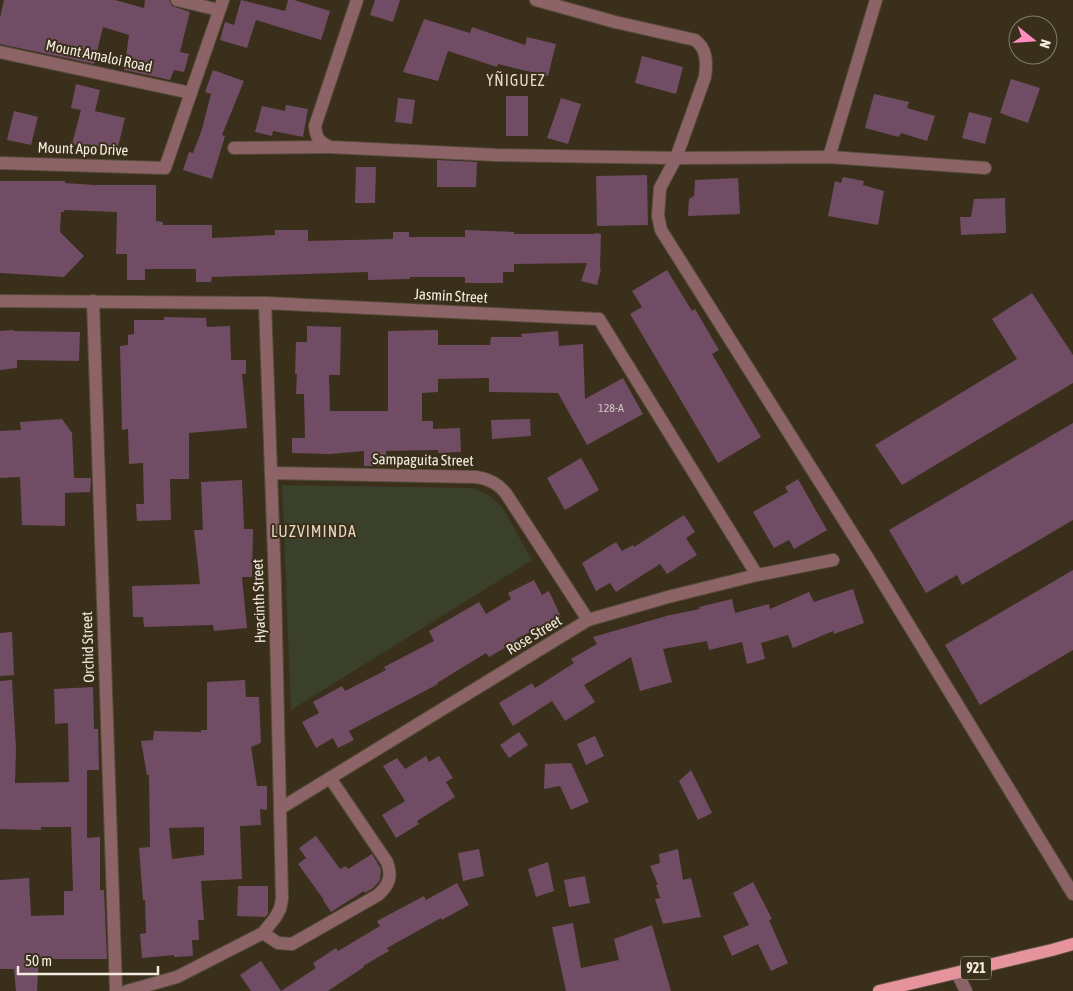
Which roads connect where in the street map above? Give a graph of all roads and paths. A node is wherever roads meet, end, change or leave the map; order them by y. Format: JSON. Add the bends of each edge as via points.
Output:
{"nodes":[{"id":1,"x":178,"y":0,"type":"edge"},
{"id":2,"x":357,"y":0,"type":"edge"},
{"id":3,"x":536,"y":0,"type":"edge"},
{"id":4,"x":876,"y":0,"type":"edge"},
{"id":5,"x":221,"y":5,"type":"edge"},
{"id":6,"x":0,"y":52,"type":"edge"},
{"id":7,"x":190,"y":93,"type":"junction"},
{"id":8,"x":330,"y":147,"type":"junction"},
{"id":9,"x":234,"y":148,"type":"dead end"},
{"id":10,"x":830,"y":157,"type":"junction"},
{"id":11,"x":676,"y":158,"type":"junction"},
{"id":12,"x":0,"y":163,"type":"edge"},
{"id":13,"x":985,"y":168,"type":"dead end"},
{"id":14,"x":0,"y":301,"type":"edge"},
{"id":15,"x":94,"y":301,"type":"junction"},
{"id":16,"x":265,"y":304,"type":"junction"},
{"id":17,"x":271,"y":473,"type":"junction"},
{"id":18,"x":833,"y":560,"type":"dead end"},
{"id":19,"x":757,"y":575,"type":"junction"},
{"id":20,"x":588,"y":620,"type":"junction"},
{"id":21,"x":330,"y":778,"type":"junction"},
{"id":22,"x":281,"y":808,"type":"junction"},
{"id":23,"x":1073,"y":894,"type":"edge"},
{"id":24,"x":262,"y":933,"type":"junction"},
{"id":25,"x":1073,"y":944,"type":"edge"},
{"id":26,"x":957,"y":973,"type":"junction"},
{"id":27,"x":116,"y":991,"type":"edge"},
{"id":28,"x":127,"y":991,"type":"edge"},
{"id":29,"x":878,"y":991,"type":"edge"},
{"id":30,"x":966,"y":991,"type":"edge"}],
"edges":[{"from":1,"to":5,"type":"street"},
{"from":2,"to":8,"type":"street","via":[[315,126],[316,137],[321,144]]},
{"from":3,"to":11,"type":"street","via":[[695,40],[702,46],[707,64],[705,77]]},
{"from":4,"to":10,"type":"street"},
{"from":5,"to":7,"type":"street"},
{"from":6,"to":7,"type":"street","name":"Mount Amaloi Road"},
{"from":7,"to":12,"type":"street","name":"Mount Apo Drive","via":[[165,168]]},
{"from":8,"to":9,"type":"street"},
{"from":8,"to":11,"type":"street","via":[[496,155]]},
{"from":10,"to":11,"type":"street"},
{"from":10,"to":13,"type":"street"},
{"from":11,"to":23,"type":"street","via":[[660,188],[658,216],[661,230],[871,563]]},
{"from":14,"to":15,"type":"street","name":"Jasmin Street"},
{"from":15,"to":16,"type":"street","name":"Jasmin Street"},
{"from":15,"to":27,"type":"street","name":"Orchid Street"},
{"from":16,"to":17,"type":"street","name":"Hyacinth Street"},
{"from":16,"to":19,"type":"street","name":"Jasmin Street","via":[[600,319]]},
{"from":17,"to":20,"type":"street","name":"Sampaguita Street","via":[[476,477],[494,481],[502,487]]},
{"from":17,"to":22,"type":"street","name":"Hyacinth Street"},
{"from":18,"to":19,"type":"street","name":"Rose Street"},
{"from":19,"to":20,"type":"street","name":"Rose Street"},
{"from":20,"to":21,"type":"street","name":"Rose Street"},
{"from":21,"to":22,"type":"street","name":"Rose Street"},
{"from":21,"to":24,"type":"street","via":[[387,862],[390,880],[378,895],[292,944],[278,942]]},
{"from":22,"to":24,"type":"street","name":"Hyacinth Street","via":[[282,899],[275,918]]},
{"from":24,"to":28,"type":"street","via":[[177,977]]},
{"from":25,"to":26,"type":"main road","number":"921"},
{"from":26,"to":29,"type":"main road","number":"921"},
{"from":26,"to":30,"type":"street"}]}
